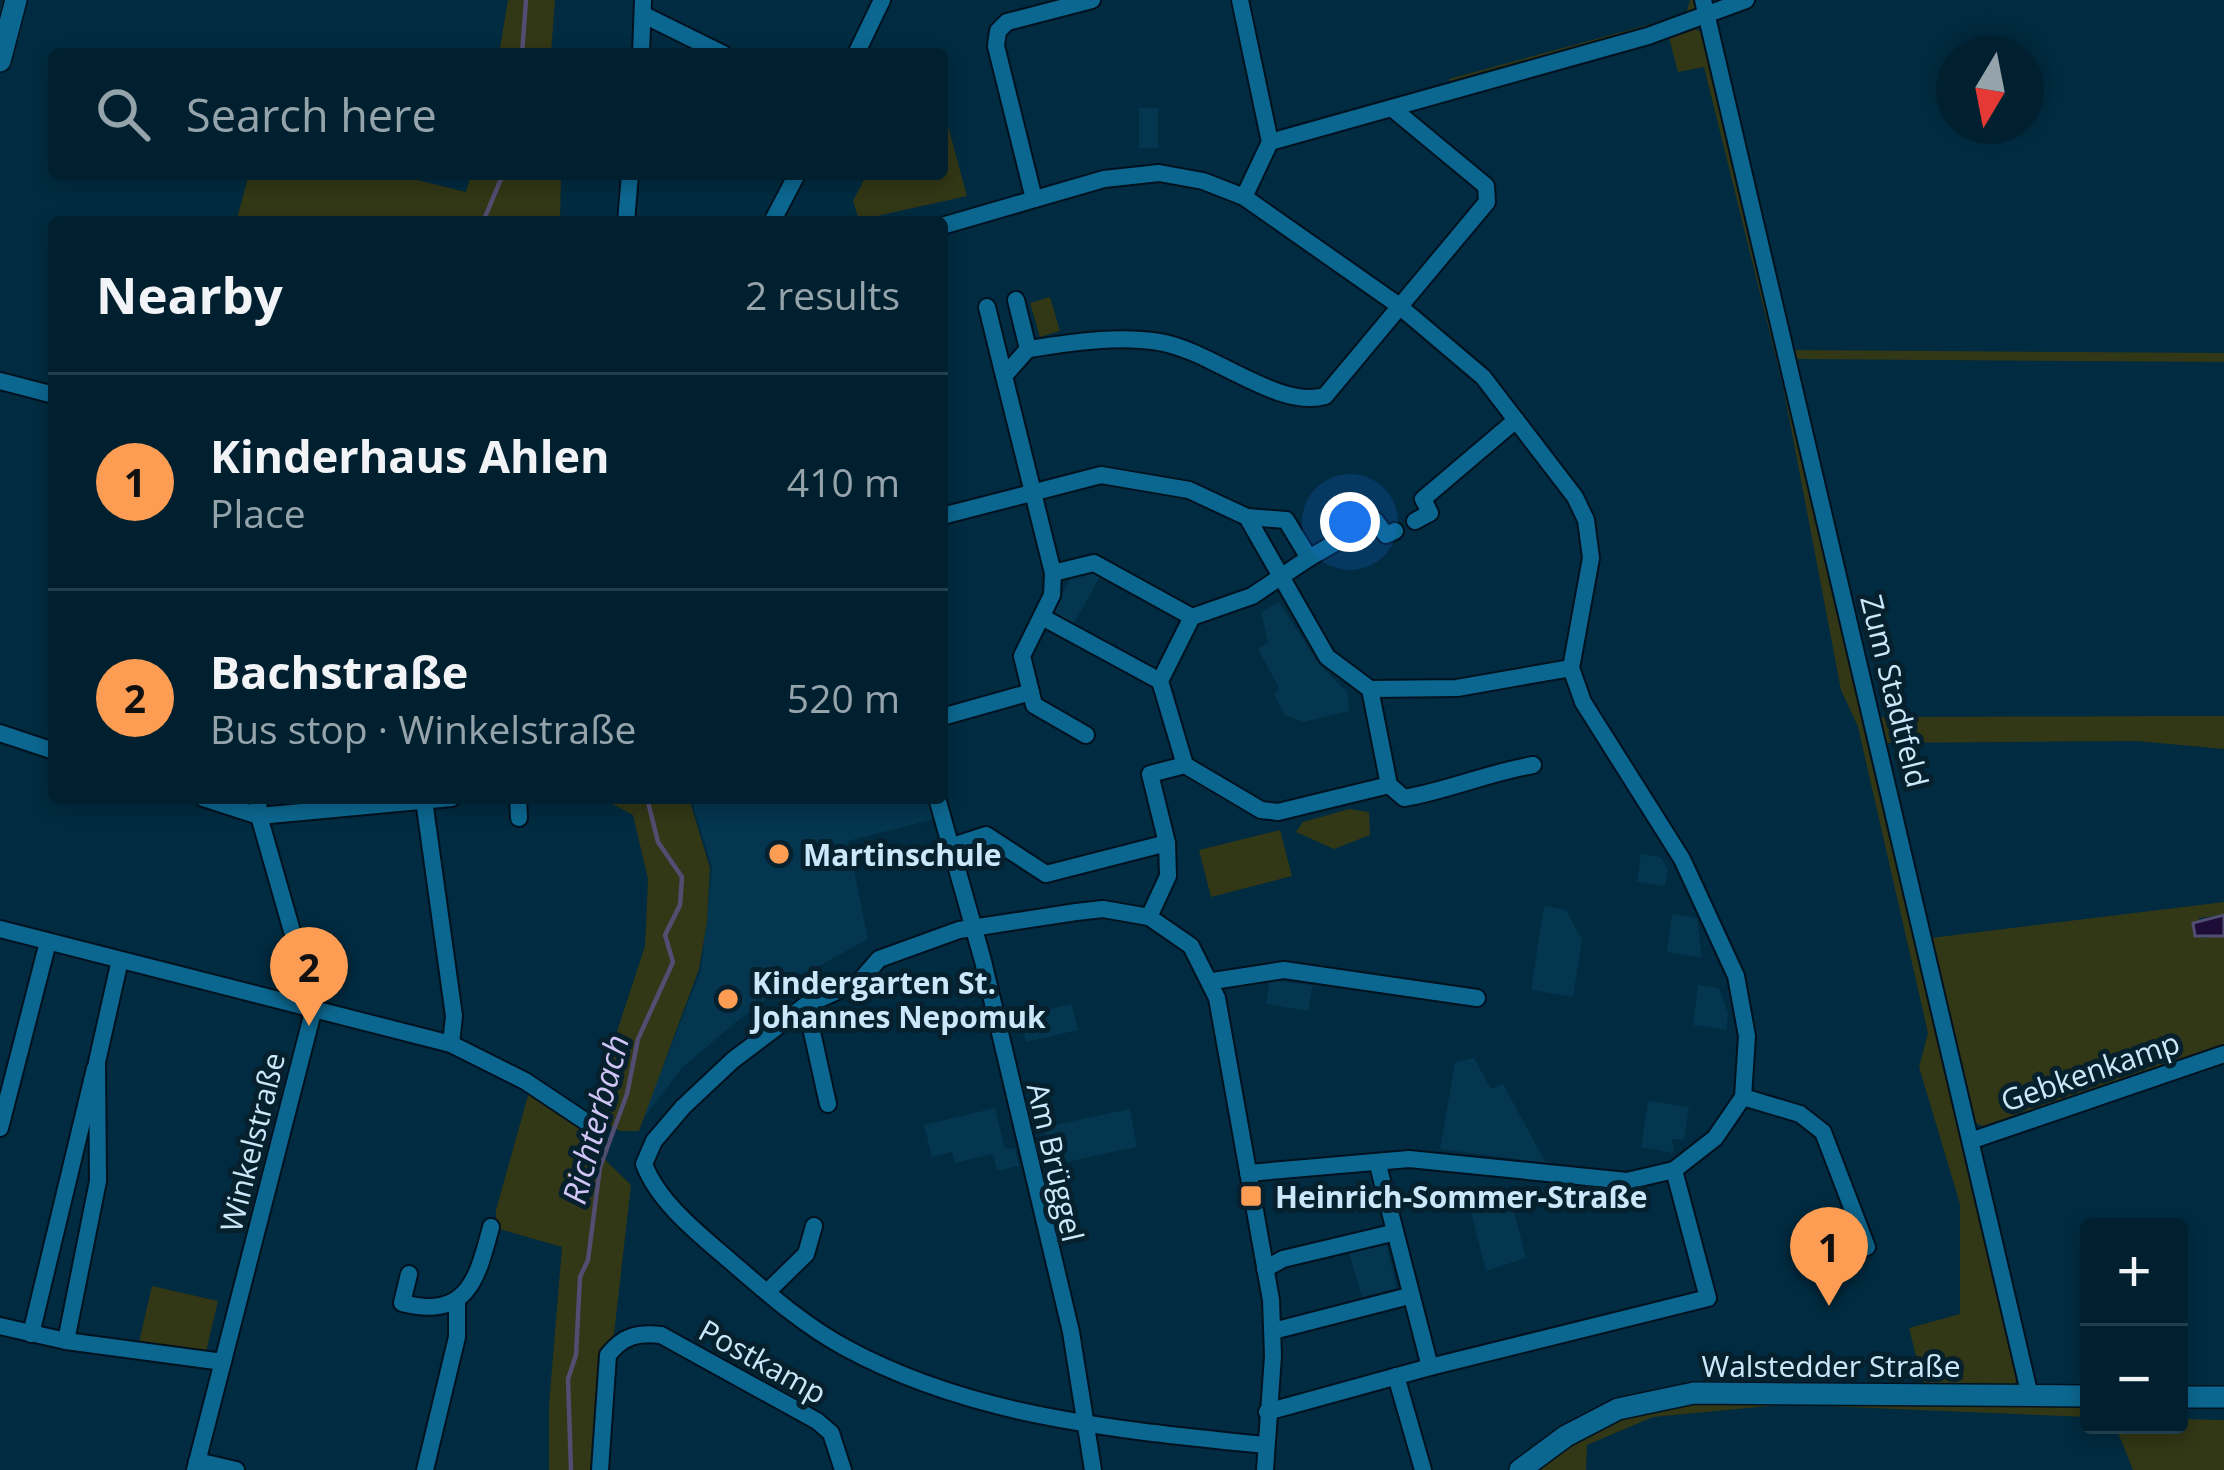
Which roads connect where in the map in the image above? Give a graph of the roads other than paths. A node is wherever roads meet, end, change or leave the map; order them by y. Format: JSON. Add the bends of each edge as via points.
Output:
{"nodes":[{"id":1,"x":16,"y":0,"type":"edge"},
{"id":2,"x":882,"y":0,"type":"edge"},
{"id":3,"x":1092,"y":0,"type":"edge"},
{"id":4,"x":1240,"y":0,"type":"edge"},
{"id":5,"x":1746,"y":0,"type":"edge"},
{"id":6,"x":644,"y":7,"type":"edge"},
{"id":7,"x":1705,"y":9,"type":"edge"},
{"id":8,"x":641,"y":48,"type":"edge"},
{"id":9,"x":713,"y":48,"type":"edge"},
{"id":10,"x":859,"y":48,"type":"edge"},
{"id":11,"x":0,"y":61,"type":"edge"},
{"id":12,"x":1393,"y":109,"type":"junction"},
{"id":13,"x":1270,"y":142,"type":"junction"},
{"id":14,"x":630,"y":180,"type":"edge"},
{"id":15,"x":794,"y":180,"type":"edge"},
{"id":16,"x":1244,"y":197,"type":"junction"},
{"id":17,"x":1034,"y":199,"type":"junction"},
{"id":18,"x":626,"y":216,"type":"edge"},
{"id":19,"x":775,"y":216,"type":"edge"},
{"id":20,"x":948,"y":224,"type":"edge"},
{"id":21,"x":1397,"y":305,"type":"junction"},
{"id":22,"x":1028,"y":350,"type":"junction"},
{"id":23,"x":1004,"y":376,"type":"junction"},
{"id":24,"x":0,"y":381,"type":"edge"},
{"id":25,"x":48,"y":393,"type":"edge"},
{"id":26,"x":1516,"y":420,"type":"junction"},
{"id":27,"x":1029,"y":492,"type":"junction"},
{"id":28,"x":948,"y":514,"type":"edge"},
{"id":29,"x":1247,"y":518,"type":"junction"},
{"id":30,"x":1414,"y":521,"type":"dead end"},
{"id":31,"x":1395,"y":531,"type":"dead end"},
{"id":32,"x":1309,"y":558,"type":"junction"},
{"id":33,"x":1053,"y":573,"type":"junction"},
{"id":34,"x":1280,"y":577,"type":"junction"},
{"id":35,"x":1042,"y":617,"type":"junction"},
{"id":36,"x":1192,"y":617,"type":"junction"},
{"id":37,"x":1571,"y":668,"type":"junction"},
{"id":38,"x":1160,"y":681,"type":"junction"},
{"id":39,"x":1370,"y":689,"type":"junction"},
{"id":40,"x":1030,"y":692,"type":"junction"},
{"id":41,"x":948,"y":715,"type":"edge"},
{"id":42,"x":0,"y":733,"type":"edge"},
{"id":43,"x":1086,"y":735,"type":"dead end"},
{"id":44,"x":48,"y":749,"type":"edge"},
{"id":45,"x":1185,"y":764,"type":"junction"},
{"id":46,"x":1533,"y":765,"type":"dead end"},
{"id":47,"x":1389,"y":785,"type":"junction"},
{"id":48,"x":329,"y":804,"type":"edge"},
{"id":49,"x":425,"y":804,"type":"edge"},
{"id":50,"x":518,"y":804,"type":"edge"},
{"id":51,"x":939,"y":804,"type":"edge"},
{"id":52,"x":258,"y":807,"type":"edge"},
{"id":53,"x":519,"y":818,"type":"dead end"},
{"id":54,"x":1167,"y":843,"type":"junction"},
{"id":55,"x":952,"y":846,"type":"junction"},
{"id":56,"x":1149,"y":917,"type":"junction"},
{"id":57,"x":975,"y":928,"type":"junction"},
{"id":58,"x":0,"y":929,"type":"edge"},
{"id":59,"x":48,"y":942,"type":"junction"},
{"id":60,"x":120,"y":960,"type":"junction"},
{"id":61,"x":1213,"y":981,"type":"junction"},
{"id":62,"x":1477,"y":998,"type":"dead end"},
{"id":63,"x":806,"y":1005,"type":"junction"},
{"id":64,"x":314,"y":1008,"type":"junction"},
{"id":65,"x":451,"y":1044,"type":"junction"},
{"id":66,"x":2224,"y":1054,"type":"edge"},
{"id":67,"x":97,"y":1062,"type":"junction"},
{"id":68,"x":1743,"y":1097,"type":"junction"},
{"id":69,"x":828,"y":1104,"type":"dead end"},
{"id":70,"x":591,"y":1125,"type":"dead end"},
{"id":71,"x":0,"y":1128,"type":"edge"},
{"id":72,"x":1973,"y":1140,"type":"junction"},
{"id":73,"x":1378,"y":1165,"type":"junction"},
{"id":74,"x":1674,"y":1171,"type":"junction"},
{"id":75,"x":1248,"y":1173,"type":"junction"},
{"id":76,"x":814,"y":1226,"type":"dead end"},
{"id":77,"x":491,"y":1228,"type":"dead end"},
{"id":78,"x":1392,"y":1233,"type":"junction"},
{"id":79,"x":1867,"y":1247,"type":"dead end"},
{"id":80,"x":1265,"y":1269,"type":"junction"},
{"id":81,"x":409,"y":1274,"type":"dead end"},
{"id":82,"x":766,"y":1292,"type":"junction"},
{"id":83,"x":1409,"y":1296,"type":"junction"},
{"id":84,"x":458,"y":1300,"type":"junction"},
{"id":85,"x":0,"y":1326,"type":"edge"},
{"id":86,"x":1273,"y":1330,"type":"junction"},
{"id":87,"x":31,"y":1334,"type":"junction"},
{"id":88,"x":66,"y":1341,"type":"junction"},
{"id":89,"x":223,"y":1362,"type":"junction"},
{"id":90,"x":1430,"y":1366,"type":"junction"},
{"id":91,"x":1396,"y":1376,"type":"junction"},
{"id":92,"x":2030,"y":1396,"type":"junction"},
{"id":93,"x":2080,"y":1396,"type":"edge"},
{"id":94,"x":2188,"y":1397,"type":"edge"},
{"id":95,"x":2224,"y":1397,"type":"edge"},
{"id":96,"x":1267,"y":1412,"type":"junction"},
{"id":97,"x":1084,"y":1426,"type":"junction"},
{"id":98,"x":1264,"y":1445,"type":"junction"},
{"id":99,"x":196,"y":1465,"type":"edge"},
{"id":100,"x":236,"y":1470,"type":"edge"},
{"id":101,"x":425,"y":1470,"type":"edge"},
{"id":102,"x":600,"y":1470,"type":"edge"},
{"id":103,"x":843,"y":1470,"type":"edge"},
{"id":104,"x":1093,"y":1470,"type":"edge"},
{"id":105,"x":1265,"y":1470,"type":"edge"},
{"id":106,"x":1423,"y":1470,"type":"edge"},
{"id":107,"x":1520,"y":1470,"type":"edge"}],
"edges":[{"from":1,"to":11,"type":"main road"},
{"from":2,"to":10,"type":"street"},
{"from":3,"to":17,"type":"street","via":[[998,31]]},
{"from":4,"to":13,"type":"street"},
{"from":5,"to":7,"type":"street"},
{"from":6,"to":8,"type":"street"},
{"from":6,"to":9,"type":"street"},
{"from":7,"to":12,"type":"street"},
{"from":7,"to":72,"type":"street","name":"Zum Stadtfeld"},
{"from":12,"to":13,"type":"street"},
{"from":12,"to":21,"type":"street","via":[[1486,187],[1487,202]]},
{"from":13,"to":16,"type":"street"},
{"from":14,"to":18,"type":"street"},
{"from":15,"to":19,"type":"street"},
{"from":16,"to":17,"type":"street","via":[[1159,173]]},
{"from":16,"to":21,"type":"street"},
{"from":17,"to":20,"type":"street"},
{"from":21,"to":22,"type":"street","via":[[1325,395],[1307,401],[1162,342],[1104,338]]},
{"from":21,"to":26,"type":"street","via":[[1484,377]]},
{"from":22,"to":23,"type":"street"},
{"from":22,"to":23,"type":"street","via":[[1017,308],[989,315]]},
{"from":23,"to":27,"type":"street","via":[[1029,463]]},
{"from":24,"to":25,"type":"street"},
{"from":26,"to":30,"type":"street","via":[[1423,499],[1430,513]]},
{"from":26,"to":37,"type":"street","via":[[1586,520],[1591,557]]},
{"from":27,"to":28,"type":"street"},
{"from":27,"to":29,"type":"street","via":[[1101,475],[1189,490]]},
{"from":27,"to":33,"type":"street"},
{"from":29,"to":32,"type":"street","via":[[1286,520]]},
{"from":29,"to":34,"type":"street"},
{"from":31,"to":32,"type":"street","via":[[1386,536],[1376,520]]},
{"from":32,"to":34,"type":"street"},
{"from":33,"to":35,"type":"street"},
{"from":33,"to":36,"type":"street","via":[[1094,563]]},
{"from":34,"to":36,"type":"street"},
{"from":34,"to":39,"type":"street","via":[[1327,658]]},
{"from":35,"to":38,"type":"street"},
{"from":35,"to":40,"type":"street","via":[[1022,656]]},
{"from":36,"to":38,"type":"street"},
{"from":37,"to":39,"type":"street","via":[[1457,688]]},
{"from":37,"to":68,"type":"street","via":[[1583,703],[1720,935],[1743,1009]]},
{"from":38,"to":45,"type":"street"},
{"from":39,"to":47,"type":"street"},
{"from":40,"to":41,"type":"street"},
{"from":40,"to":43,"type":"street","via":[[1034,705]]},
{"from":42,"to":44,"type":"street"},
{"from":45,"to":47,"type":"street","via":[[1278,812]]},
{"from":45,"to":54,"type":"street","via":[[1150,774]]},
{"from":46,"to":47,"type":"street","via":[[1404,798]]},
{"from":48,"to":52,"type":"street"},
{"from":49,"to":65,"type":"street","via":[[454,1016]]},
{"from":50,"to":53,"type":"street"},
{"from":51,"to":55,"type":"street","name":"Am Brüggel"},
{"from":52,"to":64,"type":"street"},
{"from":54,"to":55,"type":"street","via":[[1046,874],[986,835]]},
{"from":54,"to":56,"type":"street","via":[[1168,876]]},
{"from":55,"to":57,"type":"street","name":"Am Brüggel"},
{"from":56,"to":57,"type":"street","via":[[1103,909]]},
{"from":56,"to":61,"type":"street","via":[[1191,946]]},
{"from":57,"to":63,"type":"street","via":[[879,958],[860,981]]},
{"from":57,"to":97,"type":"street","name":"Am Brüggel","via":[[1071,1332]]},
{"from":58,"to":59,"type":"street"},
{"from":59,"to":60,"type":"street"},
{"from":59,"to":71,"type":"street"},
{"from":60,"to":64,"type":"street"},
{"from":60,"to":67,"type":"street"},
{"from":61,"to":62,"type":"street","via":[[1284,970]]},
{"from":61,"to":75,"type":"street"},
{"from":63,"to":69,"type":"street"},
{"from":63,"to":82,"type":"street","via":[[683,1107],[645,1158],[670,1203]]},
{"from":64,"to":65,"type":"street"},
{"from":64,"to":89,"type":"street","name":"Winkelstraße"},
{"from":65,"to":70,"type":"street"},
{"from":66,"to":72,"type":"street","name":"Gebkenkamp"},
{"from":67,"to":87,"type":"street"},
{"from":67,"to":88,"type":"street","via":[[98,1180]]},
{"from":68,"to":74,"type":"street","via":[[1715,1138]]},
{"from":68,"to":79,"type":"street","via":[[1800,1114],[1822,1132]]},
{"from":72,"to":92,"type":"street","name":"Zum Stadtfeld"},
{"from":73,"to":74,"type":"street","via":[[1458,1161],[1628,1181]]},
{"from":73,"to":75,"type":"street"},
{"from":73,"to":78,"type":"street"},
{"from":74,"to":90,"type":"street","via":[[1708,1298]]},
{"from":75,"to":80,"type":"street"},
{"from":76,"to":82,"type":"street","via":[[806,1254]]},
{"from":77,"to":84,"type":"street","via":[[477,1281]]},
{"from":78,"to":80,"type":"street"},
{"from":78,"to":83,"type":"street"},
{"from":80,"to":86,"type":"street"},
{"from":81,"to":84,"type":"street","via":[[402,1303],[430,1310]]},
{"from":82,"to":97,"type":"street","via":[[847,1349],[992,1406]]},
{"from":83,"to":86,"type":"street"},
{"from":83,"to":90,"type":"street"},
{"from":84,"to":101,"type":"street","via":[[457,1337]]},
{"from":85,"to":87,"type":"street"},
{"from":86,"to":96,"type":"street"},
{"from":87,"to":88,"type":"street"},
{"from":88,"to":89,"type":"street"},
{"from":89,"to":99,"type":"street","name":"Winkelstraße"},
{"from":90,"to":91,"type":"street"},
{"from":91,"to":96,"type":"street"},
{"from":91,"to":106,"type":"street"},
{"from":92,"to":93,"type":"main road","name":"Walstedder Straße"},
{"from":92,"to":107,"type":"main road","name":"Walstedder Straße","via":[[1774,1390],[1656,1398],[1591,1422]]},
{"from":94,"to":95,"type":"main road"},
{"from":96,"to":98,"type":"street"},
{"from":97,"to":98,"type":"street"},
{"from":97,"to":104,"type":"street","name":"Am Brüggel"},
{"from":98,"to":105,"type":"street"},
{"from":99,"to":100,"type":"street"},
{"from":102,"to":103,"type":"street","name":"Postkamp","via":[[608,1355],[624,1339],[648,1333],[817,1421],[831,1433]]}]}
